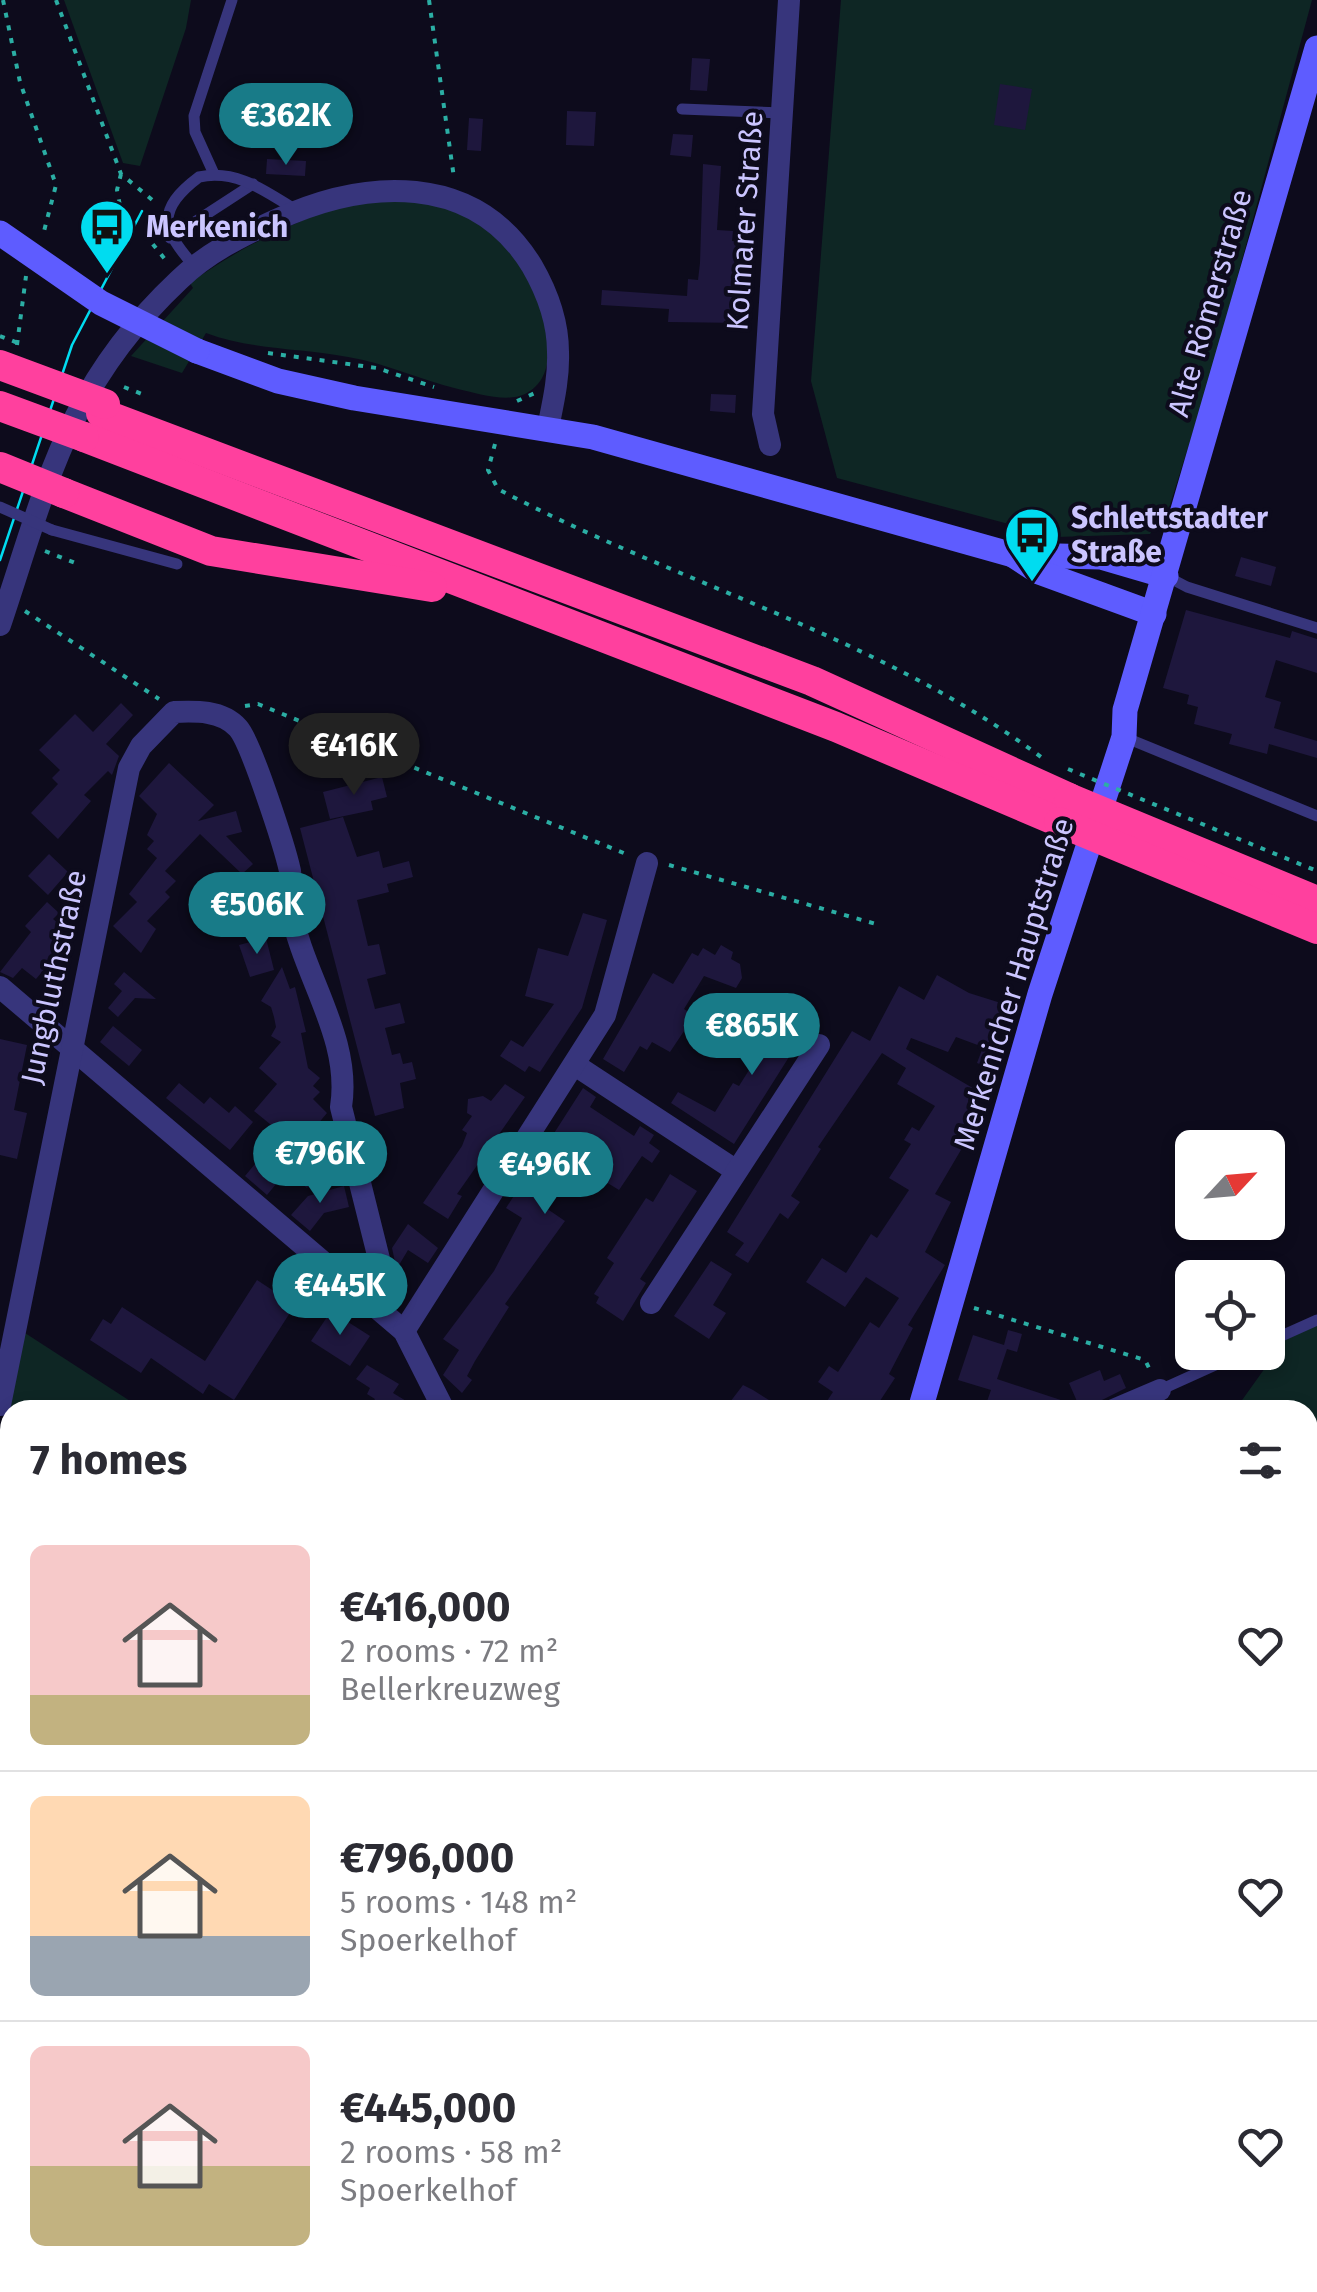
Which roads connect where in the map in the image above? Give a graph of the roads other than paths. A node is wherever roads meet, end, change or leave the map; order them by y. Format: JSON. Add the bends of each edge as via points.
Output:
{"nodes":[{"id":1,"x":232,"y":0,"type":"edge"},
{"id":2,"x":789,"y":0,"type":"edge"},
{"id":3,"x":1317,"y":48,"type":"edge"},
{"id":4,"x":682,"y":109,"type":"dead end"},
{"id":5,"x":782,"y":113,"type":"junction"},
{"id":6,"x":214,"y":174,"type":"junction"},
{"id":7,"x":253,"y":184,"type":"junction"},
{"id":8,"x":296,"y":210,"type":"junction"},
{"id":9,"x":0,"y":233,"type":"edge"},
{"id":10,"x":170,"y":238,"type":"junction"},
{"id":11,"x":195,"y":267,"type":"junction"},
{"id":12,"x":8,"y":362,"type":"edge"},
{"id":13,"x":0,"y":406,"type":"edge"},
{"id":14,"x":101,"y":409,"type":"junction"},
{"id":15,"x":548,"y":428,"type":"junction"},
{"id":16,"x":770,"y":445,"type":"dead end"},
{"id":17,"x":0,"y":468,"type":"edge"},
{"id":18,"x":0,"y":507,"type":"edge"},
{"id":19,"x":1012,"y":555,"type":"junction"},
{"id":20,"x":176,"y":564,"type":"dead end"},
{"id":21,"x":1166,"y":576,"type":"junction"},
{"id":22,"x":4,"y":614,"type":"edge"},
{"id":23,"x":1154,"y":614,"type":"junction"},
{"id":24,"x":555,"y":617,"type":"junction"},
{"id":25,"x":1317,"y":628,"type":"edge"},
{"id":26,"x":1124,"y":737,"type":"junction"},
{"id":27,"x":1069,"y":798,"type":"junction"},
{"id":28,"x":1317,"y":816,"type":"edge"},
{"id":29,"x":647,"y":863,"type":"road end"},
{"id":30,"x":1317,"y":901,"type":"edge"},
{"id":31,"x":1317,"y":930,"type":"edge"},
{"id":32,"x":0,"y":988,"type":"edge"},
{"id":33,"x":820,"y":1045,"type":"dead end"},
{"id":34,"x":69,"y":1048,"type":"junction"},
{"id":35,"x":575,"y":1065,"type":"junction"},
{"id":36,"x":736,"y":1170,"type":"junction"},
{"id":37,"x":651,"y":1303,"type":"dead end"},
{"id":38,"x":375,"y":1305,"type":"junction"},
{"id":39,"x":1317,"y":1320,"type":"edge"},
{"id":40,"x":404,"y":1331,"type":"junction"},
{"id":41,"x":1285,"y":1334,"type":"edge"},
{"id":42,"x":1204,"y":1370,"type":"edge"},
{"id":43,"x":1160,"y":1390,"type":"joint"},
{"id":44,"x":1,"y":1400,"type":"edge"},
{"id":45,"x":439,"y":1400,"type":"edge"},
{"id":46,"x":923,"y":1400,"type":"edge"},
{"id":47,"x":1136,"y":1400,"type":"edge"}],
"edges":[{"from":1,"to":6,"type":"lane","via":[[194,116],[194,132]]},
{"from":2,"to":5,"type":"street","name":"Kolmarer Straße"},
{"from":3,"to":21,"type":"street","name":"Alte Römerstraße"},
{"from":4,"to":5,"type":"lane"},
{"from":5,"to":16,"type":"street","name":"Kolmarer Straße","via":[[763,414]]},
{"from":6,"to":7,"type":"lane"},
{"from":6,"to":10,"type":"lane","via":[[198,177],[172,202]]},
{"from":7,"to":8,"type":"lane"},
{"from":7,"to":10,"type":"lane"},
{"from":8,"to":11,"type":"street","via":[[239,236]]},
{"from":8,"to":15,"type":"street","via":[[352,192],[428,192],[456,200],[503,231],[538,278],[555,324]]},
{"from":9,"to":15,"type":"street","bridge":true,"via":[[101,303],[197,352],[278,381],[505,427]]},
{"from":10,"to":11,"type":"lane"},
{"from":11,"to":22,"type":"street","via":[[96,374],[53,463]]},
{"from":12,"to":14,"type":"highway"},
{"from":13,"to":14,"type":"highway","bridge":true},
{"from":14,"to":24,"type":"highway"},
{"from":14,"to":27,"type":"highway","via":[[812,681]]},
{"from":15,"to":19,"type":"street"},
{"from":17,"to":24,"type":"highway","bridge":true,"via":[[211,551],[402,579]]},
{"from":18,"to":20,"type":"lane","bridge":true,"via":[[52,530]]},
{"from":19,"to":21,"type":"street","via":[[1102,557]]},
{"from":19,"to":23,"type":"street","via":[[1039,572]]},
{"from":21,"to":23,"type":"street","name":"Merkenicher Hauptstraße"},
{"from":21,"to":25,"type":"lane"},
{"from":23,"to":26,"type":"street","name":"Merkenicher Hauptstraße","via":[[1125,710]]},
{"from":24,"to":27,"type":"highway","via":[[836,727]]},
{"from":26,"to":28,"type":"lane"},
{"from":26,"to":46,"type":"street","name":"Merkenicher Hauptstraße","via":[[1040,994]]},
{"from":27,"to":30,"type":"highway","bridge":true},
{"from":27,"to":31,"type":"highway","bridge":true},
{"from":29,"to":35,"type":"street","via":[[605,1015]]},
{"from":32,"to":34,"type":"street"},
{"from":33,"to":36,"type":"street"},
{"from":34,"to":38,"type":"street"},
{"from":34,"to":38,"type":"street","name":"Jungbluthstraße","via":[[130,768],[141,746],[183,712],[222,716],[250,747],[290,874],[304,955],[324,1001],[345,1083],[341,1106],[386,1284]]},
{"from":34,"to":44,"type":"street","name":"Jungbluthstraße"},
{"from":35,"to":36,"type":"street"},
{"from":35,"to":40,"type":"street"},
{"from":36,"to":37,"type":"street"},
{"from":38,"to":40,"type":"street"},
{"from":39,"to":41,"type":"lane"},
{"from":40,"to":45,"type":"street"},
{"from":42,"to":43,"type":"lane"},
{"from":43,"to":47,"type":"street"}]}
